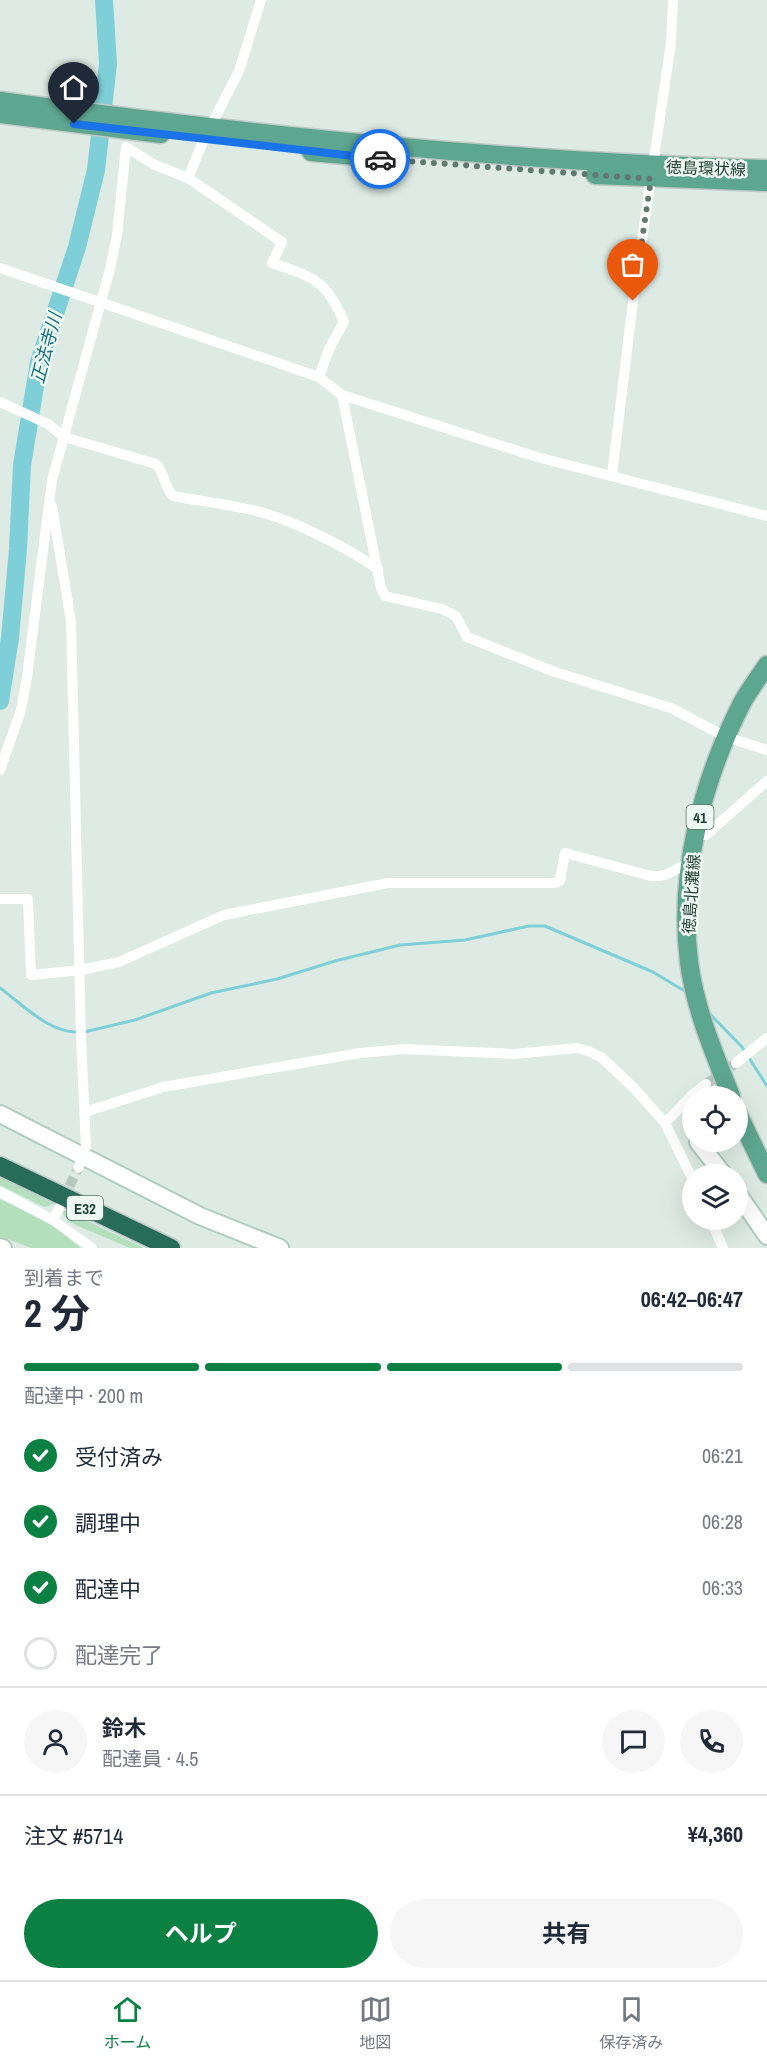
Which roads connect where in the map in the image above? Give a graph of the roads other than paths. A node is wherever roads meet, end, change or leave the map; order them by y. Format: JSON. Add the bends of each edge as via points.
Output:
{"nodes":[{"id":1,"x":261,"y":0,"type":"edge"},
{"id":2,"x":673,"y":0,"type":"edge"},
{"id":3,"x":0,"y":102,"type":"edge"},
{"id":4,"x":0,"y":114,"type":"edge"},
{"id":5,"x":75,"y":118,"type":"junction"},
{"id":6,"x":126,"y":131,"type":"junction"},
{"id":7,"x":206,"y":134,"type":"junction"},
{"id":8,"x":767,"y":170,"type":"edge"},
{"id":9,"x":652,"y":173,"type":"junction"},
{"id":10,"x":188,"y":178,"type":"junction"},
{"id":11,"x":767,"y":182,"type":"edge"},
{"id":12,"x":0,"y":268,"type":"edge"},
{"id":13,"x":102,"y":302,"type":"junction"},
{"id":14,"x":319,"y":377,"type":"junction"},
{"id":15,"x":342,"y":395,"type":"junction"},
{"id":16,"x":3,"y":404,"type":"edge"},
{"id":17,"x":64,"y":437,"type":"junction"},
{"id":18,"x":612,"y":476,"type":"junction"},
{"id":19,"x":50,"y":494,"type":"junction"},
{"id":20,"x":767,"y":516,"type":"edge"},
{"id":21,"x":378,"y":569,"type":"junction"},
{"id":22,"x":767,"y":665,"type":"edge"},
{"id":23,"x":726,"y":736,"type":"junction"},
{"id":24,"x":767,"y":750,"type":"edge"},
{"id":25,"x":0,"y":770,"type":"edge"},
{"id":26,"x":767,"y":781,"type":"edge"},
{"id":27,"x":695,"y":835,"type":"junction"},
{"id":28,"x":691,"y":864,"type":"junction"},
{"id":29,"x":0,"y":900,"type":"edge"},
{"id":30,"x":81,"y":970,"type":"junction"},
{"id":31,"x":767,"y":1038,"type":"edge"},
{"id":32,"x":739,"y":1060,"type":"tunnel mouth"},
{"id":33,"x":706,"y":1084,"type":"tunnel mouth"},
{"id":34,"x":726,"y":1086,"type":"edge"},
{"id":35,"x":85,"y":1113,"type":"junction"},
{"id":36,"x":0,"y":1114,"type":"edge"},
{"id":37,"x":665,"y":1123,"type":"junction"},
{"id":38,"x":748,"y":1135,"type":"edge"},
{"id":39,"x":706,"y":1152,"type":"edge"},
{"id":40,"x":81,"y":1162,"type":"junction"},
{"id":41,"x":685,"y":1164,"type":"edge"},
{"id":42,"x":715,"y":1164,"type":"edge"},
{"id":43,"x":0,"y":1166,"type":"edge"},
{"id":44,"x":767,"y":1174,"type":"edge"},
{"id":45,"x":0,"y":1192,"type":"edge"},
{"id":46,"x":59,"y":1208,"type":"tunnel mouth"},
{"id":47,"x":748,"y":1208,"type":"edge"},
{"id":48,"x":53,"y":1220,"type":"junction"},
{"id":49,"x":715,"y":1230,"type":"edge"},
{"id":50,"x":767,"y":1236,"type":"edge"},
{"id":51,"x":92,"y":1248,"type":"edge"},
{"id":52,"x":171,"y":1248,"type":"edge"},
{"id":53,"x":280,"y":1248,"type":"edge"},
{"id":54,"x":723,"y":1248,"type":"edge"}],
"edges":[{"from":1,"to":7,"type":"street","via":[[239,71]]},
{"from":2,"to":9,"type":"street","via":[[671,43]]},
{"from":3,"to":5,"type":"main road","name":"徳島環状線"},
{"from":4,"to":5,"type":"main road","name":"徳島環状線"},
{"from":5,"to":6,"type":"main road","name":"徳島環状線"},
{"from":6,"to":7,"type":"main road","name":"徳島環状線"},
{"from":6,"to":10,"type":"street","via":[[155,165]]},
{"from":6,"to":13,"type":"street","via":[[117,235]]},
{"from":7,"to":9,"type":"main road","name":"徳島環状線","via":[[357,157]]},
{"from":7,"to":10,"type":"street"},
{"from":8,"to":9,"type":"main road","name":"徳島環状線"},
{"from":9,"to":11,"type":"main road","name":"徳島環状線"},
{"from":9,"to":18,"type":"street"},
{"from":10,"to":14,"type":"street","via":[[282,242],[272,263],[316,279],[326,289],[344,322]]},
{"from":12,"to":13,"type":"street"},
{"from":13,"to":14,"type":"street"},
{"from":13,"to":17,"type":"street"},
{"from":14,"to":15,"type":"street"},
{"from":15,"to":18,"type":"street","via":[[537,458]]},
{"from":15,"to":21,"type":"street"},
{"from":16,"to":17,"type":"street","via":[[48,424]]},
{"from":17,"to":19,"type":"street"},
{"from":17,"to":21,"type":"street","via":[[156,464],[173,496],[254,510],[291,523]]},
{"from":18,"to":20,"type":"street"},
{"from":19,"to":25,"type":"street","via":[[23,699]]},
{"from":19,"to":30,"type":"street","via":[[71,621]]},
{"from":21,"to":23,"type":"street","via":[[385,596],[456,616],[467,637],[555,672],[671,708]]},
{"from":22,"to":23,"type":"main road","name":"徳島北灘線","number":"41"},
{"from":23,"to":24,"type":"street"},
{"from":23,"to":27,"type":"main road","name":"徳島北灘線","number":"41","via":[[709,780]]},
{"from":26,"to":27,"type":"street","via":[[706,835]]},
{"from":27,"to":28,"type":"main road","name":"徳島北灘線","number":"41"},
{"from":28,"to":30,"type":"street","via":[[657,877],[565,853],[560,881],[554,883],[388,883],[224,915],[119,962]]},
{"from":28,"to":34,"type":"main road","name":"徳島北灘線","number":"41","via":[[687,936],[693,983]]},
{"from":29,"to":30,"type":"street","via":[[28,899],[31,975]]},
{"from":30,"to":35,"type":"street"},
{"from":31,"to":32,"type":"street"},
{"from":33,"to":37,"type":"street"},
{"from":35,"to":37,"type":"street","via":[[164,1088],[360,1053],[405,1049],[514,1054],[577,1048],[601,1058]]},
{"from":35,"to":40,"type":"street","via":[[86,1147]]},
{"from":36,"to":40,"type":"street"},
{"from":37,"to":41,"type":"street"},
{"from":38,"to":44,"type":"main road"},
{"from":39,"to":42,"type":"street"},
{"from":40,"to":53,"type":"street"},
{"from":43,"to":52,"type":"highway","number":"E32"},
{"from":45,"to":48,"type":"street"},
{"from":46,"to":48,"type":"street"},
{"from":47,"to":50,"type":"street"},
{"from":48,"to":51,"type":"street"},
{"from":49,"to":54,"type":"street"}]}
